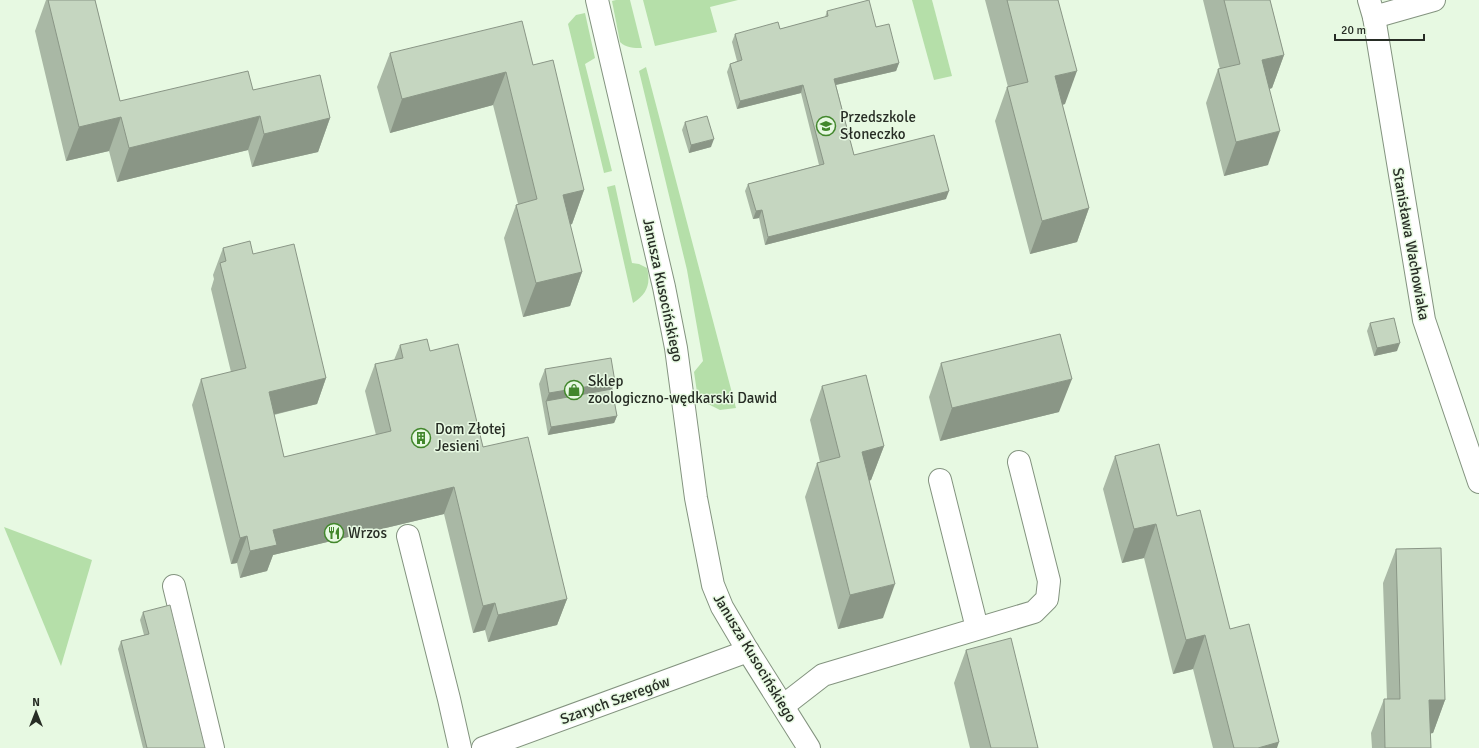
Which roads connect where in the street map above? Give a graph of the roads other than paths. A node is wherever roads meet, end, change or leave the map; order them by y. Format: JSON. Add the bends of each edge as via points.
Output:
{"nodes":[{"id":1,"x":597,"y":0,"type":"edge"},
{"id":2,"x":1434,"y":0,"type":"edge"},
{"id":3,"x":1371,"y":8,"type":"edge"},
{"id":4,"x":1019,"y":462,"type":"dead end"},
{"id":5,"x":940,"y":480,"type":"dead end"},
{"id":6,"x":1479,"y":482,"type":"edge"},
{"id":7,"x":408,"y":536,"type":"dead end"},
{"id":8,"x":174,"y":586,"type":"dead end"},
{"id":9,"x":977,"y":628,"type":"junction"},
{"id":10,"x":748,"y":652,"type":"junction"},
{"id":11,"x":782,"y":706,"type":"junction"},
{"id":12,"x":213,"y":748,"type":"edge"},
{"id":13,"x":460,"y":748,"type":"edge"},
{"id":14,"x":483,"y":748,"type":"edge"},
{"id":15,"x":809,"y":748,"type":"edge"}],
"edges":[{"from":1,"to":10,"type":"street","name":"Janusza Kusocińskiego","via":[[666,294],[676,348],[696,498],[710,574],[722,607]]},
{"from":2,"to":3,"type":"street"},
{"from":3,"to":6,"type":"street","name":"Stanisława Wachowiaka","via":[[1424,320]]},
{"from":4,"to":9,"type":"street","via":[[1049,581],[1047,599],[1034,612]]},
{"from":5,"to":9,"type":"street"},
{"from":7,"to":13,"type":"street"},
{"from":8,"to":12,"type":"street"},
{"from":9,"to":11,"type":"street","via":[[823,675]]},
{"from":10,"to":11,"type":"street","name":"Janusza Kusocińskiego"},
{"from":10,"to":14,"type":"street","name":"Szarych Szeregów"},
{"from":11,"to":15,"type":"street","name":"Janusza Kusocińskiego"}]}
